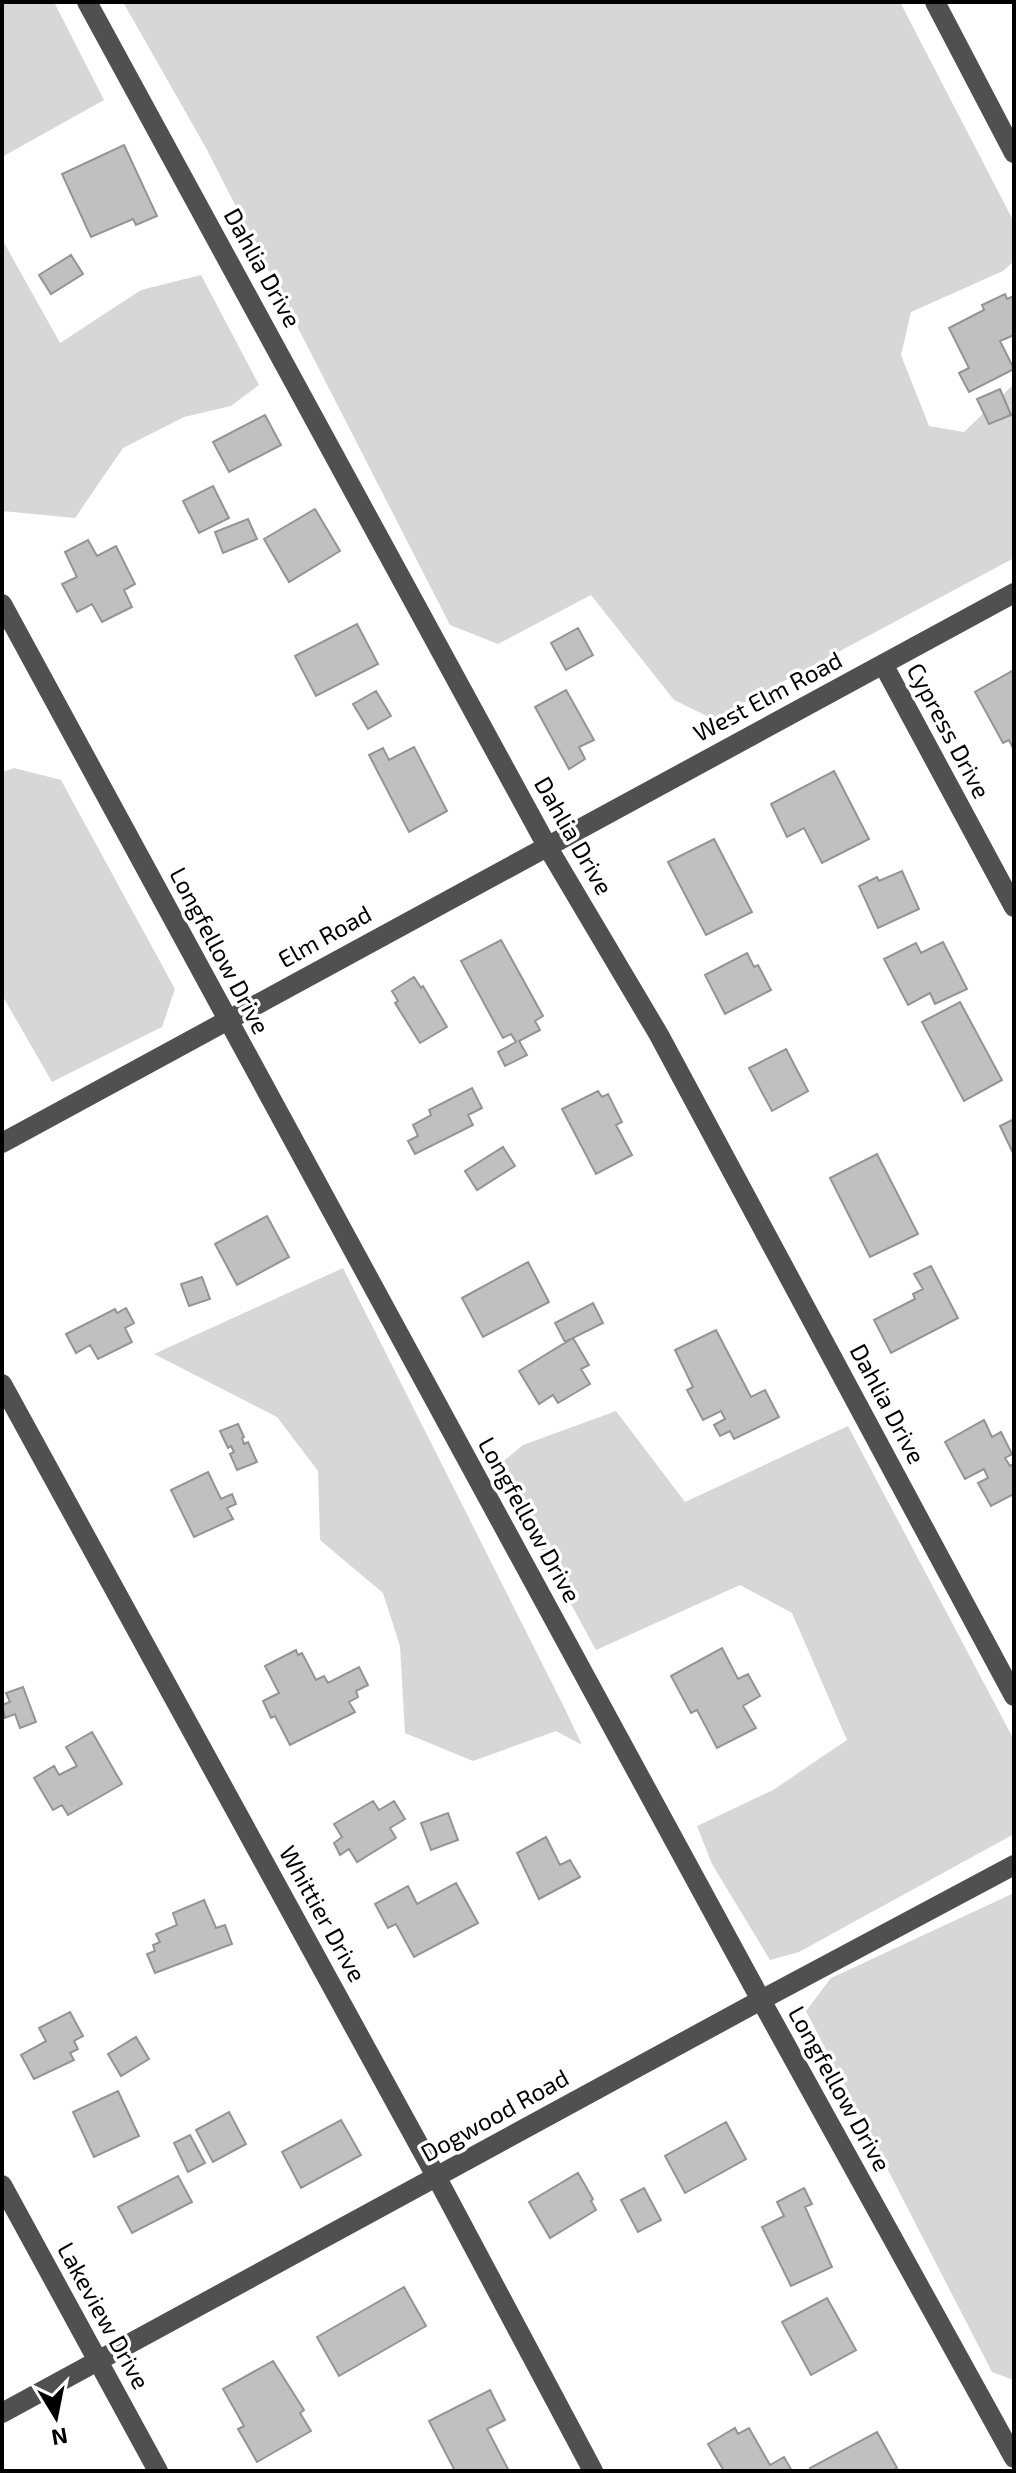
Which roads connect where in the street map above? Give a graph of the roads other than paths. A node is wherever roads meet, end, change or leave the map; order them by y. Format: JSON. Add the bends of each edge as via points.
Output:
{"nodes":[{"id":1,"x":87,"y":2,"type":"edge"},
{"id":2,"x":935,"y":2,"type":"edge"},
{"id":3,"x":1014,"y":153,"type":"edge"},
{"id":4,"x":1014,"y":593,"type":"edge"},
{"id":5,"x":2,"y":604,"type":"edge"},
{"id":6,"x":883,"y":664,"type":"junction"},
{"id":7,"x":547,"y":846,"type":"junction"},
{"id":8,"x":1014,"y":907,"type":"edge"},
{"id":9,"x":227,"y":1020,"type":"junction"},
{"id":10,"x":2,"y":1143,"type":"edge"},
{"id":11,"x":2,"y":1384,"type":"edge"},
{"id":12,"x":1014,"y":1696,"type":"edge"},
{"id":13,"x":1014,"y":1865,"type":"edge"},
{"id":14,"x":761,"y":2000,"type":"junction"},
{"id":15,"x":437,"y":2178,"type":"junction"},
{"id":16,"x":2,"y":2185,"type":"edge"},
{"id":17,"x":97,"y":2360,"type":"junction"},
{"id":18,"x":2,"y":2413,"type":"edge"},
{"id":19,"x":1014,"y":2458,"type":"edge"},
{"id":20,"x":158,"y":2471,"type":"edge"},
{"id":21,"x":593,"y":2471,"type":"edge"}],
"edges":[{"from":1,"to":7,"type":"street","name":"Dahlia Drive"},
{"from":2,"to":3,"type":"street"},
{"from":4,"to":6,"type":"street","name":"West Elm Road"},
{"from":5,"to":9,"type":"street","name":"Longfellow Drive"},
{"from":6,"to":7,"type":"street","name":"West Elm Road"},
{"from":6,"to":8,"type":"street","name":"Cypress Drive"},
{"from":7,"to":9,"type":"street","name":"Elm Road"},
{"from":7,"to":12,"type":"street","name":"Dahlia Drive","via":[[659,1035]]},
{"from":9,"to":10,"type":"street","name":"Elm Road"},
{"from":9,"to":14,"type":"street","name":"Longfellow Drive"},
{"from":11,"to":15,"type":"street","name":"Whittier Drive"},
{"from":13,"to":14,"type":"street","name":"Dogwood Road"},
{"from":14,"to":15,"type":"street","name":"Dogwood Road"},
{"from":14,"to":19,"type":"street","name":"Longfellow Drive"},
{"from":15,"to":17,"type":"street","name":"Dogwood Road"},
{"from":15,"to":21,"type":"street","name":"Whittier Drive"},
{"from":16,"to":17,"type":"street","name":"Lakeview Drive"},
{"from":17,"to":18,"type":"street","name":"Dogwood Road"},
{"from":17,"to":20,"type":"street","name":"Lakeview Drive"}]}
